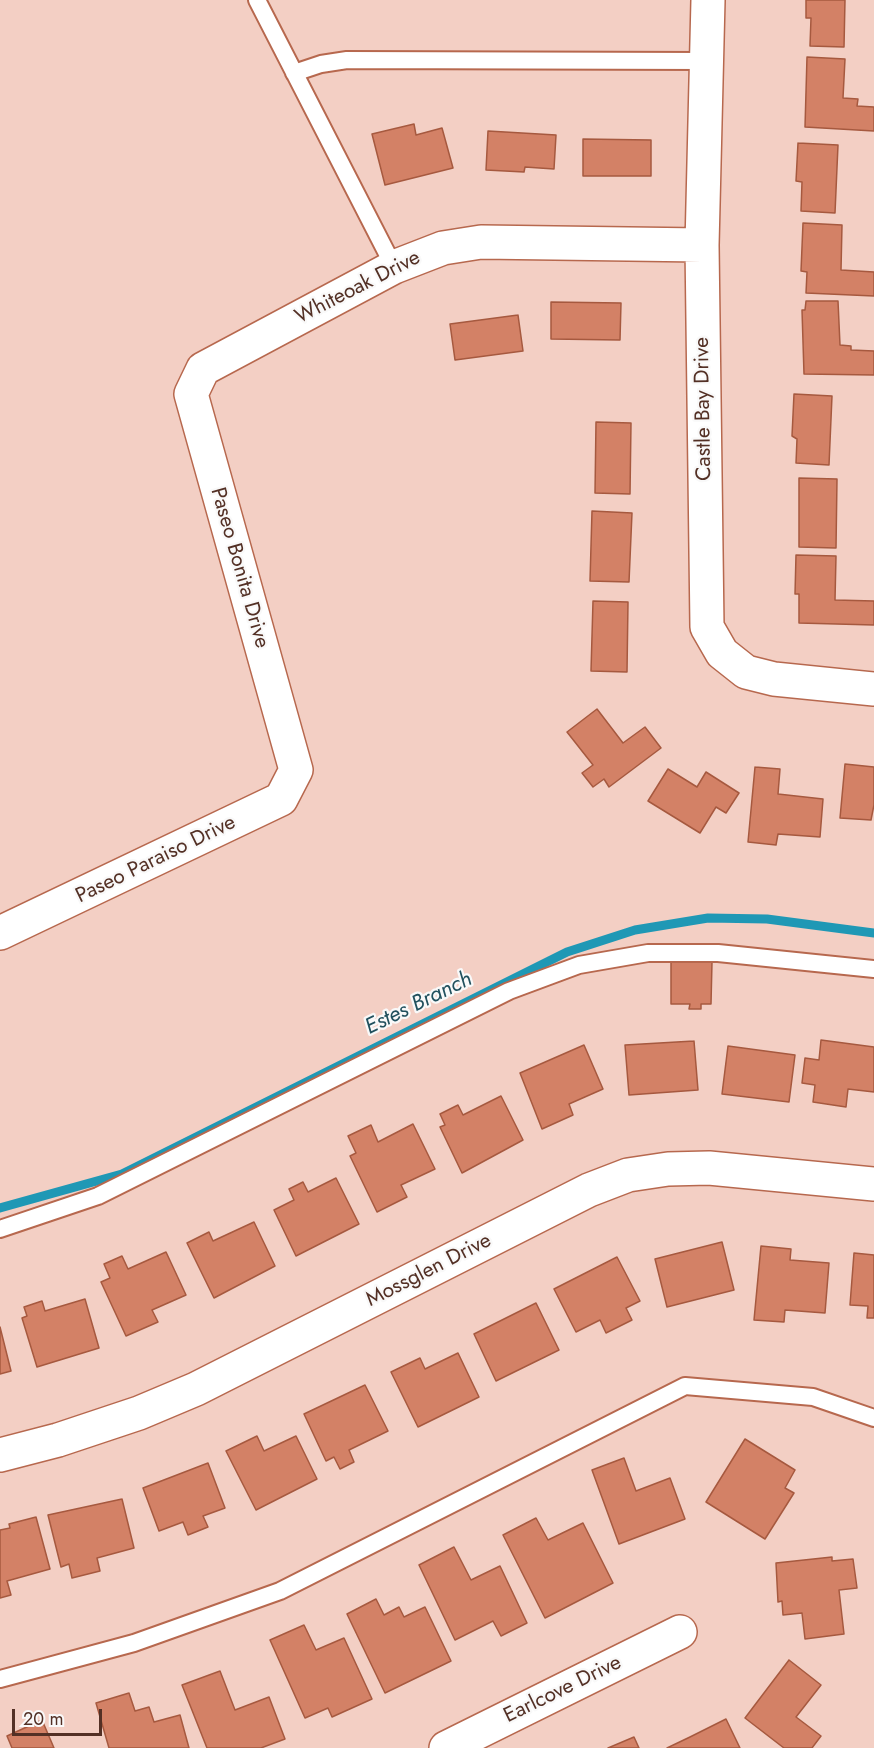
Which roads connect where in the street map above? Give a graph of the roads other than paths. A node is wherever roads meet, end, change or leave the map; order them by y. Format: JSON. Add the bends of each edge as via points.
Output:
{"nodes":[{"id":1,"x":257,"y":0,"type":"edge"},
{"id":2,"x":708,"y":0,"type":"edge"},
{"id":3,"x":706,"y":61,"type":"junction"},
{"id":4,"x":294,"y":73,"type":"junction"},
{"id":5,"x":702,"y":245,"type":"junction"},
{"id":6,"x":394,"y":267,"type":"junction"},
{"id":7,"x":203,"y":369,"type":"joint"},
{"id":8,"x":874,"y":689,"type":"edge"},
{"id":9,"x":296,"y":770,"type":"joint"},
{"id":10,"x":0,"y":933,"type":"edge"},
{"id":11,"x":874,"y":969,"type":"edge"},
{"id":12,"x":874,"y":1184,"type":"edge"},
{"id":13,"x":0,"y":1228,"type":"edge"},
{"id":14,"x":874,"y":1418,"type":"edge"},
{"id":15,"x":0,"y":1455,"type":"edge"},
{"id":16,"x":680,"y":1632,"type":"dead end"},
{"id":17,"x":0,"y":1678,"type":"edge"},
{"id":18,"x":446,"y":1748,"type":"edge"}],
"edges":[{"from":1,"to":4,"type":"lane"},
{"from":2,"to":3,"type":"street","name":"Castle Bay Drive"},
{"from":3,"to":4,"type":"lane","via":[[347,60]]},
{"from":3,"to":5,"type":"street","name":"Castle Bay Drive"},
{"from":4,"to":6,"type":"lane"},
{"from":5,"to":6,"type":"street","name":"Whiteoak Drive","via":[[481,242],[443,248]]},
{"from":5,"to":8,"type":"street","name":"Castle Bay Drive","via":[[707,627],[722,653],[746,672],[774,679]]},
{"from":6,"to":7,"type":"street","name":"Whiteoak Drive"},
{"from":7,"to":9,"type":"street","name":"Paseo Bonita Drive","via":[[191,394]]},
{"from":9,"to":10,"type":"street","name":"Paseo Paraiso Drive","via":[[281,799]]},
{"from":11,"to":13,"type":"lane","via":[[718,953],[648,953],[579,965],[509,991],[98,1196]]},
{"from":12,"to":15,"type":"street","name":"Mossglen Drive","via":[[709,1168],[628,1175],[589,1190],[196,1389],[139,1413]]},
{"from":14,"to":17,"type":"lane","via":[[813,1397],[685,1386],[280,1591],[134,1643]]},
{"from":16,"to":18,"type":"street","name":"Earlcove Drive"}]}
